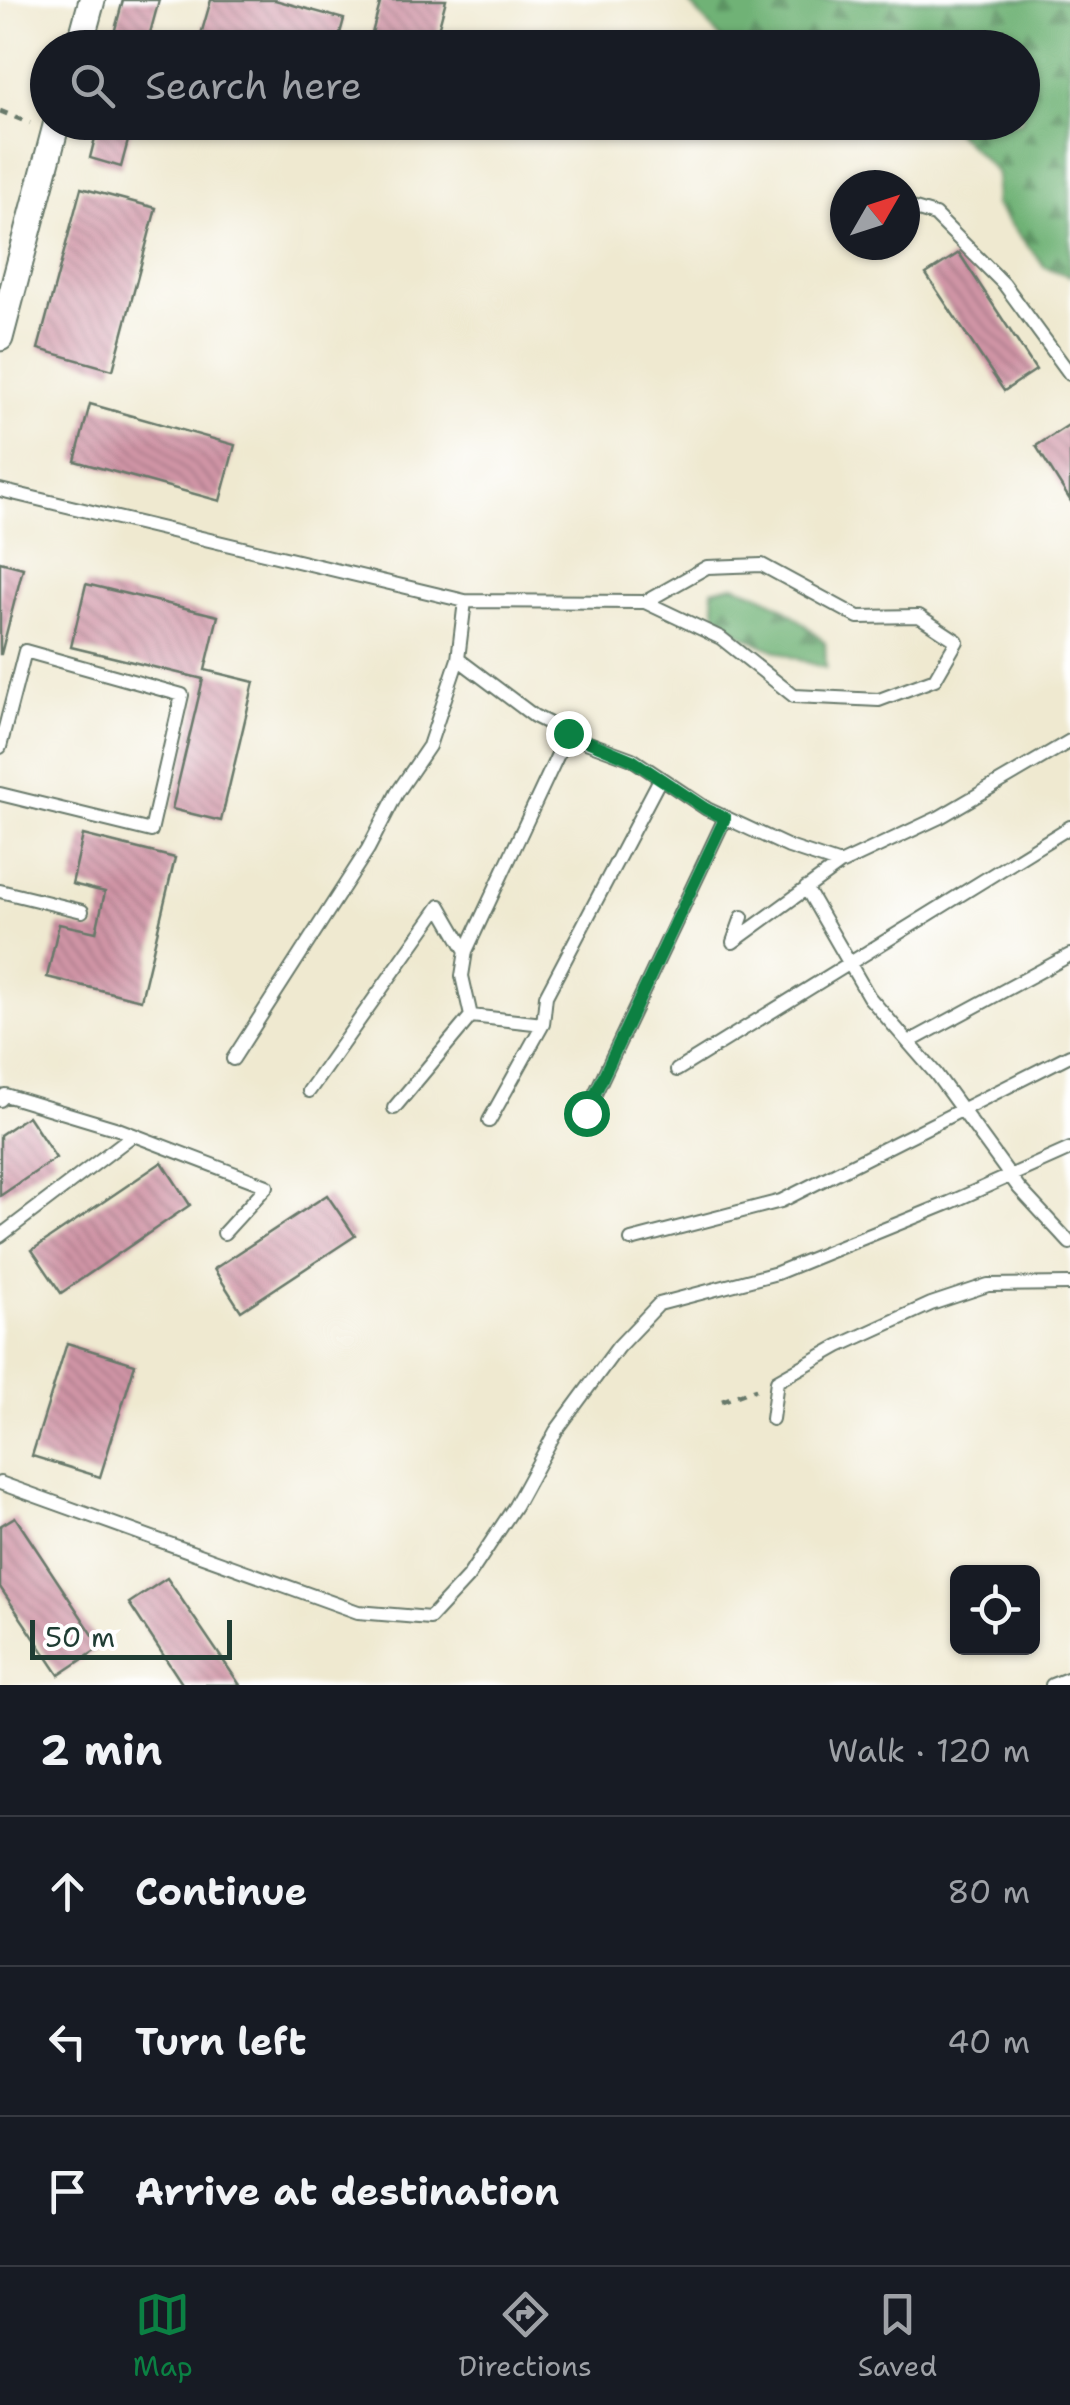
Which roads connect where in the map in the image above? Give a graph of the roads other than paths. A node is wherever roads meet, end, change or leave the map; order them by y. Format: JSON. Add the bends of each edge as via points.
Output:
{"nodes":[{"id":1,"x":87,"y":1,"type":"edge"},
{"id":2,"x":81,"y":30,"type":"edge"},
{"id":3,"x":53,"y":140,"type":"edge"},
{"id":4,"x":920,"y":210,"type":"edge"},
{"id":5,"x":0,"y":338,"type":"edge"},
{"id":6,"x":1070,"y":374,"type":"edge"},
{"id":7,"x":0,"y":490,"type":"edge"},
{"id":8,"x":465,"y":601,"type":"junction"},
{"id":9,"x":645,"y":602,"type":"junction"},
{"id":10,"x":458,"y":659,"type":"junction"},
{"id":11,"x":568,"y":733,"type":"junction"},
{"id":12,"x":1070,"y":741,"type":"edge"},
{"id":13,"x":0,"y":748,"type":"edge"},
{"id":14,"x":660,"y":779,"type":"junction"},
{"id":15,"x":0,"y":794,"type":"edge"},
{"id":16,"x":725,"y":818,"type":"junction"},
{"id":17,"x":1070,"y":827,"type":"edge"},
{"id":18,"x":840,"y":864,"type":"junction"},
{"id":19,"x":806,"y":888,"type":"junction"},
{"id":20,"x":0,"y":890,"type":"edge"},
{"id":21,"x":82,"y":910,"type":"dead end"},
{"id":22,"x":742,"y":917,"type":"dead end"},
{"id":23,"x":466,"y":950,"type":"junction"},
{"id":24,"x":1070,"y":956,"type":"edge"},
{"id":25,"x":849,"y":962,"type":"junction"},
{"id":26,"x":471,"y":1016,"type":"junction"},
{"id":27,"x":543,"y":1024,"type":"junction"},
{"id":28,"x":909,"y":1042,"type":"junction"},
{"id":29,"x":1070,"y":1056,"type":"edge"},
{"id":30,"x":233,"y":1059,"type":"dead end"},
{"id":31,"x":677,"y":1070,"type":"dead end"},
{"id":32,"x":309,"y":1091,"type":"dead end"},
{"id":33,"x":0,"y":1100,"type":"edge"},
{"id":34,"x":394,"y":1108,"type":"dead end"},
{"id":35,"x":962,"y":1110,"type":"junction"},
{"id":36,"x":586,"y":1113,"type":"dead end"},
{"id":37,"x":488,"y":1121,"type":"dead end"},
{"id":38,"x":133,"y":1135,"type":"junction"},
{"id":39,"x":1070,"y":1149,"type":"edge"},
{"id":40,"x":1010,"y":1176,"type":"junction"},
{"id":41,"x":224,"y":1232,"type":"dead end"},
{"id":42,"x":0,"y":1236,"type":"edge"},
{"id":43,"x":631,"y":1240,"type":"dead end"},
{"id":44,"x":1070,"y":1243,"type":"edge"},
{"id":45,"x":1070,"y":1284,"type":"edge"},
{"id":46,"x":772,"y":1419,"type":"dead end"},
{"id":47,"x":0,"y":1483,"type":"edge"},
{"id":48,"x":1070,"y":1678,"type":"edge"},
{"id":49,"x":1052,"y":1685,"type":"edge"}],
"edges":[{"from":1,"to":2,"type":"street"},
{"from":3,"to":5,"type":"street"},
{"from":4,"to":6,"type":"lane","via":[[935,215],[1004,284]]},
{"from":7,"to":8,"type":"lane"},
{"from":8,"to":9,"type":"lane"},
{"from":8,"to":10,"type":"lane"},
{"from":9,"to":9,"type":"lane","via":[[721,638],[794,696],[878,700],[935,679],[957,642],[918,616],[858,617],[762,565],[707,567]]},
{"from":10,"to":11,"type":"lane"},
{"from":10,"to":30,"type":"lane","via":[[429,746]]},
{"from":11,"to":14,"type":"lane"},
{"from":11,"to":23,"type":"lane"},
{"from":12,"to":18,"type":"lane","via":[[940,817]]},
{"from":13,"to":15,"type":"lane","via":[[25,652],[182,694],[152,831]]},
{"from":14,"to":16,"type":"lane"},
{"from":14,"to":27,"type":"lane","via":[[546,996]]},
{"from":16,"to":18,"type":"lane"},
{"from":16,"to":36,"type":"lane"},
{"from":17,"to":25,"type":"lane"},
{"from":18,"to":19,"type":"lane"},
{"from":19,"to":22,"type":"lane","via":[[733,942]]},
{"from":19,"to":25,"type":"lane"},
{"from":20,"to":21,"type":"lane"},
{"from":23,"to":26,"type":"lane","via":[[462,976]]},
{"from":23,"to":32,"type":"lane","via":[[440,906]]},
{"from":24,"to":28,"type":"lane"},
{"from":25,"to":28,"type":"lane"},
{"from":25,"to":31,"type":"lane"},
{"from":26,"to":27,"type":"lane"},
{"from":26,"to":34,"type":"lane"},
{"from":27,"to":37,"type":"lane"},
{"from":28,"to":35,"type":"lane"},
{"from":29,"to":35,"type":"lane"},
{"from":33,"to":38,"type":"lane","via":[[5,1095]]},
{"from":35,"to":40,"type":"lane"},
{"from":35,"to":43,"type":"lane","via":[[780,1201]]},
{"from":38,"to":41,"type":"lane","via":[[267,1186]]},
{"from":38,"to":42,"type":"lane"},
{"from":39,"to":40,"type":"lane"},
{"from":40,"to":44,"type":"lane"},
{"from":40,"to":47,"type":"lane","via":[[777,1273],[659,1304],[556,1431],[468,1577],[430,1618],[358,1612]]},
{"from":45,"to":46,"type":"lane","via":[[988,1285],[931,1304],[778,1381]]},
{"from":48,"to":49,"type":"lane"}]}
